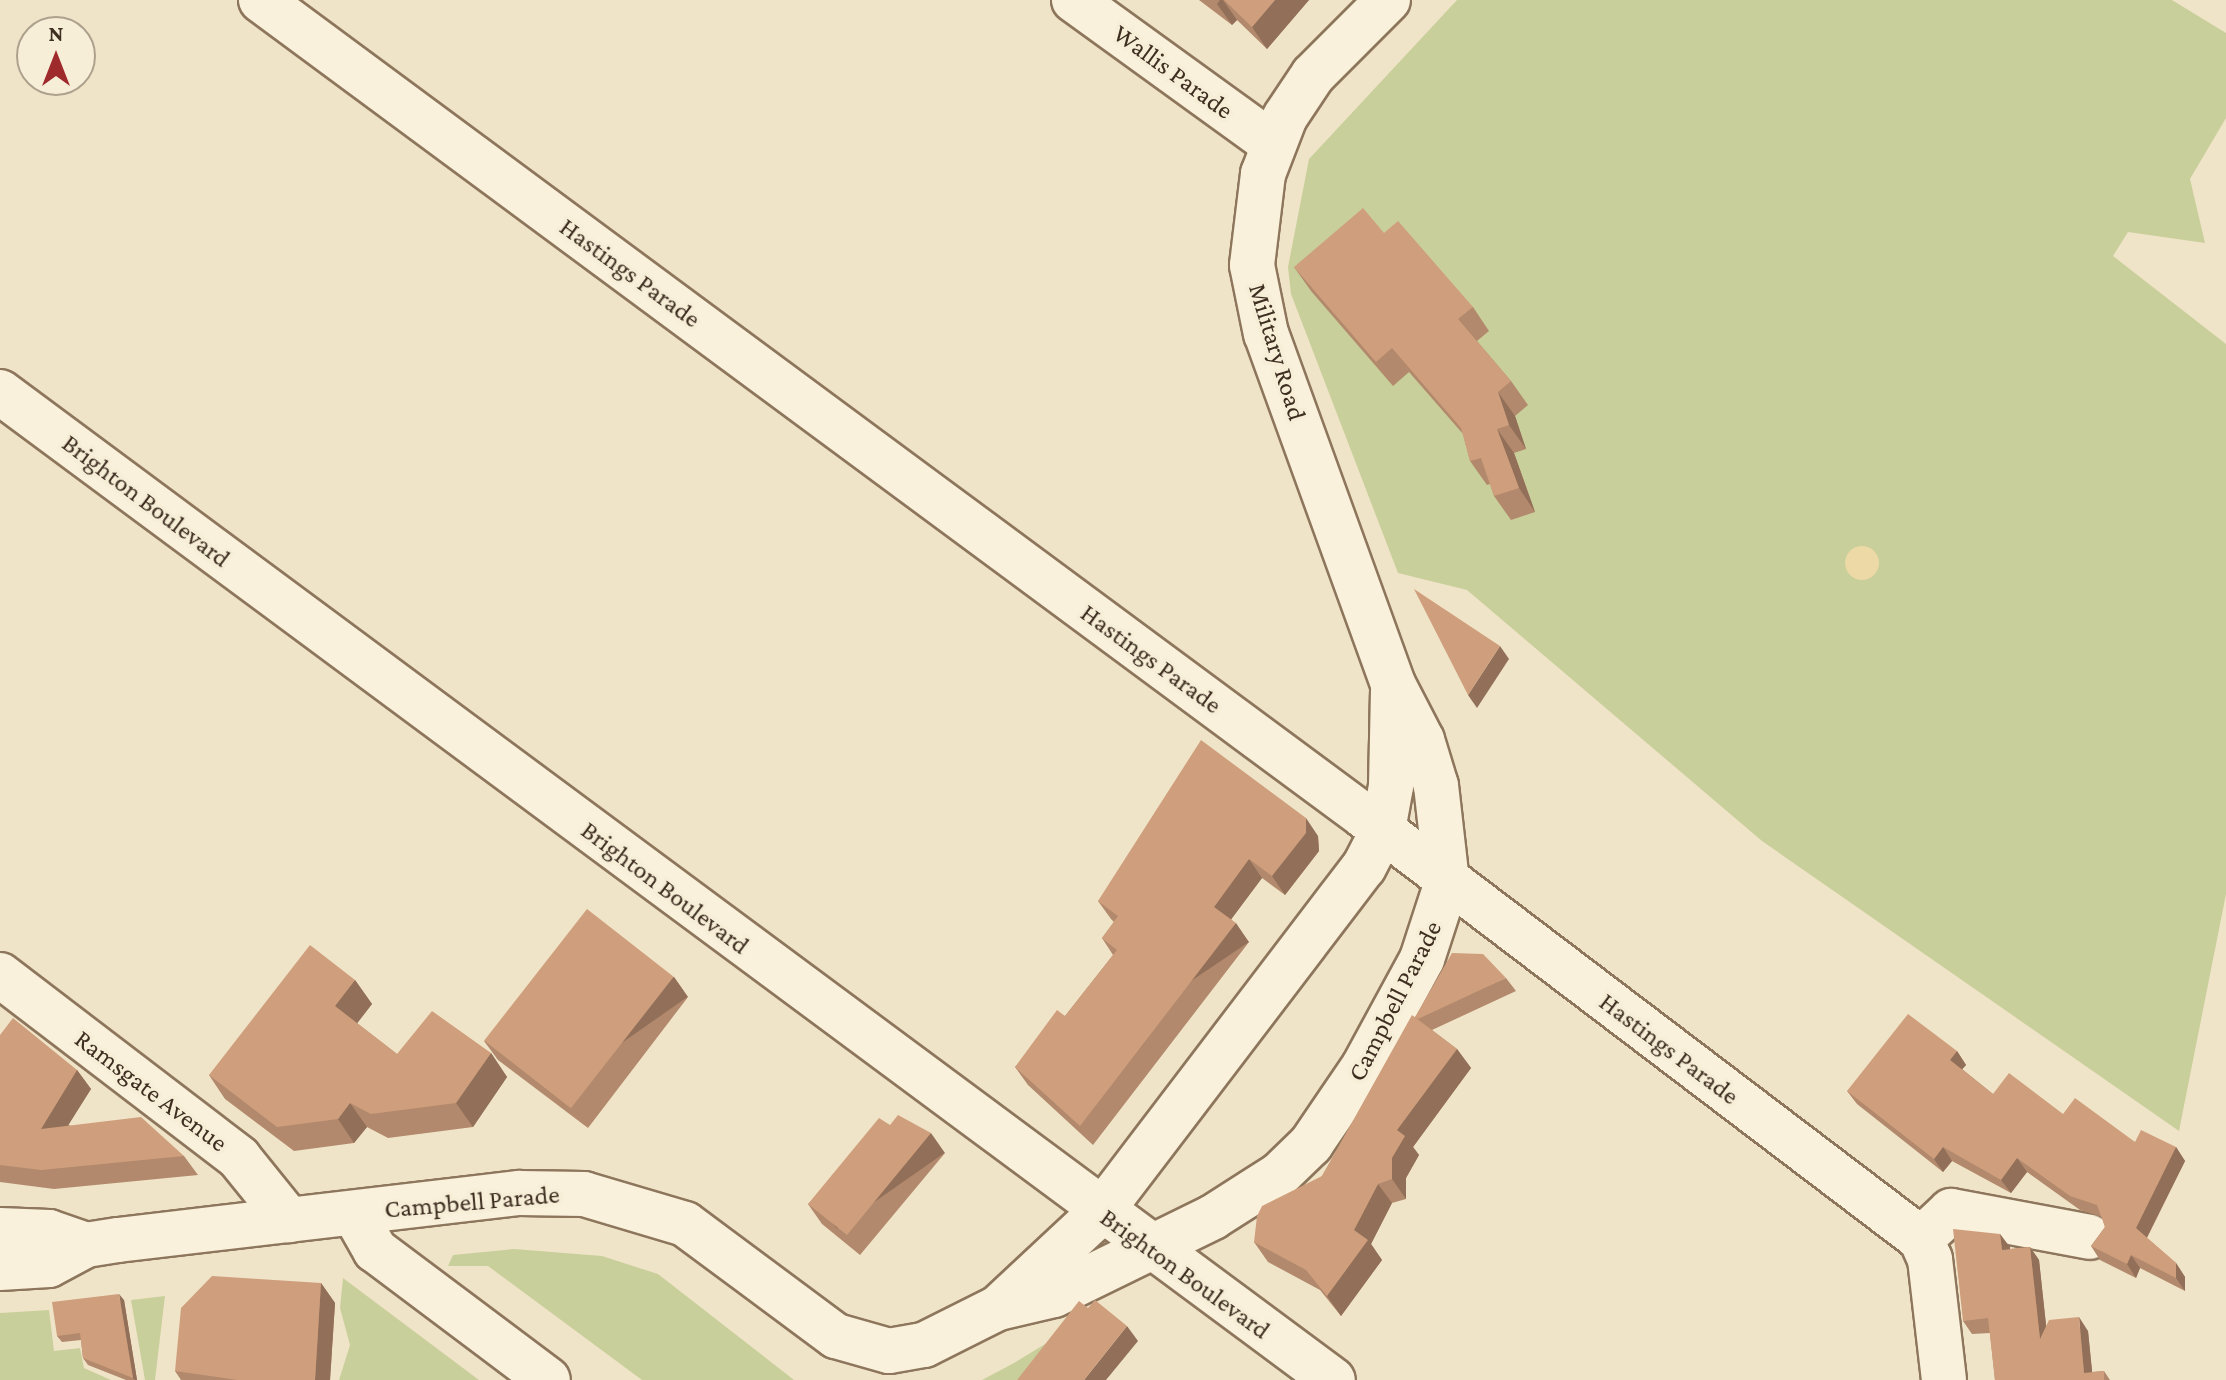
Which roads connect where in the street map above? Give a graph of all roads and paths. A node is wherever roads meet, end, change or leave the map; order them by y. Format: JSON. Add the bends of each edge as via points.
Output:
{"nodes":[{"id":1,"x":261,"y":0,"type":"edge"},
{"id":2,"x":1074,"y":0,"type":"edge"},
{"id":3,"x":1388,"y":0,"type":"edge"},
{"id":4,"x":1273,"y":144,"type":"junction"},
{"id":5,"x":0,"y":392,"type":"edge"},
{"id":6,"x":1393,"y":684,"type":"junction"},
{"id":7,"x":1383,"y":830,"type":"junction"},
{"id":8,"x":1447,"y":882,"type":"junction"},
{"id":9,"x":0,"y":975,"type":"edge"},
{"id":10,"x":354,"y":1213,"type":"junction"},
{"id":11,"x":1100,"y":1213,"type":"junction"},
{"id":12,"x":289,"y":1220,"type":"junction"},
{"id":13,"x":0,"y":1230,"type":"edge"},
{"id":14,"x":2090,"y":1237,"type":"dead end"},
{"id":15,"x":1921,"y":1239,"type":"junction"},
{"id":16,"x":86,"y":1245,"type":"junction"},
{"id":17,"x":1145,"y":1245,"type":"junction"},
{"id":18,"x":0,"y":1268,"type":"edge"},
{"id":19,"x":998,"y":1308,"type":"junction"},
{"id":20,"x":548,"y":1380,"type":"edge"},
{"id":21,"x":1333,"y":1380,"type":"edge"},
{"id":22,"x":1944,"y":1380,"type":"edge"}],
"edges":[{"from":1,"to":7,"type":"street","name":"Hastings Parade"},
{"from":2,"to":4,"type":"street","name":"Wallis Parade"},
{"from":3,"to":4,"type":"street","name":"Military Road","via":[[1313,75]]},
{"from":4,"to":6,"type":"street","name":"Military Road","via":[[1253,236],[1256,298]]},
{"from":5,"to":11,"type":"street","name":"Brighton Boulevard"},
{"from":6,"to":7,"type":"street","name":"Campbell Parade"},
{"from":6,"to":8,"type":"street","name":"Campbell Parade","via":[[1436,786]]},
{"from":7,"to":8,"type":"street","name":"Hastings Parade"},
{"from":7,"to":11,"type":"street","name":"Campbell Parade","via":[[1341,900]]},
{"from":8,"to":15,"type":"street","name":"Hastings Parade"},
{"from":8,"to":17,"type":"street","name":"Campbell Parade","via":[[1422,959],[1341,1106],[1311,1144],[1245,1199]]},
{"from":9,"to":12,"type":"street","name":"Ramsgate Avenue","via":[[239,1158]]},
{"from":10,"to":12,"type":"street","name":"Campbell Parade"},
{"from":10,"to":19,"type":"street","name":"Campbell Parade","via":[[519,1193],[634,1204],[716,1242],[836,1336],[876,1351],[924,1345]]},
{"from":10,"to":20,"type":"street","via":[[375,1250]]},
{"from":11,"to":17,"type":"street","name":"Brighton Boulevard"},
{"from":11,"to":19,"type":"street","name":"Campbell Parade"},
{"from":12,"to":16,"type":"street","name":"Campbell Parade"},
{"from":13,"to":16,"type":"street","name":"Campbell Parade","via":[[49,1232]]},
{"from":14,"to":15,"type":"street","via":[[1951,1211]]},
{"from":15,"to":22,"type":"street","via":[[1930,1259]]},
{"from":16,"to":18,"type":"street","name":"Campbell Parade","via":[[49,1265]]},
{"from":17,"to":19,"type":"street","name":"Campbell Parade","via":[[1054,1295]]},
{"from":17,"to":21,"type":"street","name":"Brighton Boulevard"}]}
